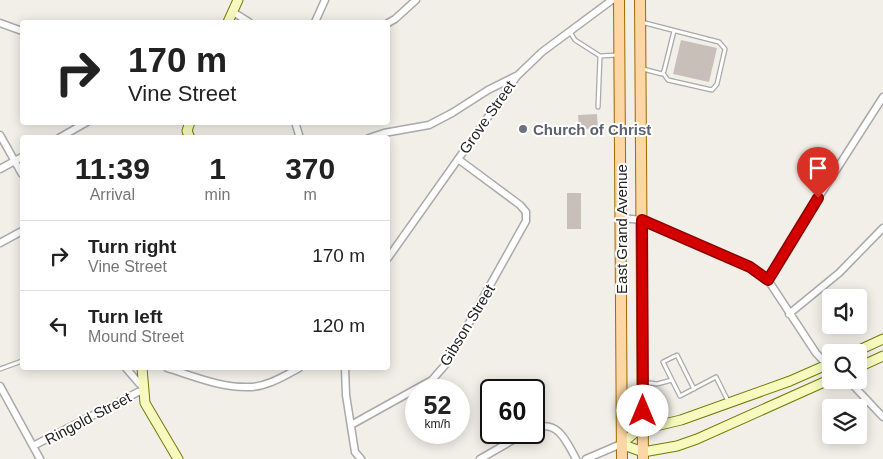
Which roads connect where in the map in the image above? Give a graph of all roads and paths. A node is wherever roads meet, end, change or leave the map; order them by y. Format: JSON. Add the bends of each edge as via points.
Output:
{"nodes":[{"id":1,"x":238,"y":0,"type":"edge"},
{"id":2,"x":324,"y":0,"type":"edge"},
{"id":3,"x":416,"y":0,"type":"edge"},
{"id":4,"x":612,"y":0,"type":"edge"},
{"id":5,"x":619,"y":0,"type":"edge"},
{"id":6,"x":640,"y":0,"type":"edge"},
{"id":7,"x":233,"y":12,"type":"junction"},
{"id":8,"x":229,"y":20,"type":"edge"},
{"id":9,"x":246,"y":20,"type":"edge"},
{"id":10,"x":316,"y":20,"type":"edge"},
{"id":11,"x":390,"y":22,"type":"edge"},
{"id":12,"x":640,"y":22,"type":"junction"},
{"id":13,"x":0,"y":23,"type":"edge"},
{"id":14,"x":20,"y":30,"type":"edge"},
{"id":15,"x":674,"y":31,"type":"junction"},
{"id":16,"x":570,"y":32,"type":"junction"},
{"id":17,"x":620,"y":55,"type":"junction"},
{"id":18,"x":600,"y":56,"type":"junction"},
{"id":19,"x":641,"y":69,"type":"junction"},
{"id":20,"x":662,"y":72,"type":"junction"},
{"id":21,"x":516,"y":76,"type":"junction"},
{"id":22,"x":883,"y":97,"type":"edge"},
{"id":23,"x":598,"y":107,"type":"dead end"},
{"id":24,"x":82,"y":125,"type":"edge"},
{"id":25,"x":0,"y":135,"type":"edge"},
{"id":26,"x":64,"y":135,"type":"edge"},
{"id":27,"x":378,"y":135,"type":"edge"},
{"id":28,"x":20,"y":158,"type":"edge"},
{"id":29,"x":458,"y":159,"type":"junction"},
{"id":30,"x":15,"y":161,"type":"junction"},
{"id":31,"x":0,"y":169,"type":"edge"},
{"id":32,"x":20,"y":170,"type":"edge"},
{"id":33,"x":621,"y":218,"type":"junction"},
{"id":34,"x":642,"y":220,"type":"junction"},
{"id":35,"x":883,"y":228,"type":"edge"},
{"id":36,"x":20,"y":231,"type":"edge"},
{"id":37,"x":0,"y":244,"type":"edge"},
{"id":38,"x":390,"y":255,"type":"edge"},
{"id":39,"x":768,"y":280,"type":"junction"},
{"id":40,"x":789,"y":314,"type":"junction"},
{"id":41,"x":883,"y":339,"type":"edge"},
{"id":42,"x":867,"y":346,"type":"edge"},
{"id":43,"x":883,"y":356,"type":"edge"},
{"id":44,"x":822,"y":358,"type":"edge"},
{"id":45,"x":20,"y":362,"type":"edge"},
{"id":46,"x":867,"y":364,"type":"edge"},
{"id":47,"x":822,"y":368,"type":"edge"},
{"id":48,"x":0,"y":369,"type":"edge"},
{"id":49,"x":128,"y":370,"type":"edge"},
{"id":50,"x":142,"y":370,"type":"edge"},
{"id":51,"x":174,"y":370,"type":"edge"},
{"id":52,"x":295,"y":370,"type":"edge"},
{"id":53,"x":345,"y":370,"type":"edge"},
{"id":54,"x":643,"y":382,"type":"junction"},
{"id":55,"x":674,"y":382,"type":"junction"},
{"id":56,"x":822,"y":383,"type":"edge"},
{"id":57,"x":0,"y":386,"type":"edge"},
{"id":58,"x":144,"y":389,"type":"junction"},
{"id":59,"x":694,"y":389,"type":"junction"},
{"id":60,"x":857,"y":389,"type":"edge"},
{"id":61,"x":729,"y":403,"type":"junction"},
{"id":62,"x":883,"y":417,"type":"edge"},
{"id":63,"x":352,"y":425,"type":"junction"},
{"id":64,"x":545,"y":426,"type":"edge"},
{"id":65,"x":643,"y":426,"type":"junction"},
{"id":66,"x":506,"y":444,"type":"edge"},
{"id":67,"x":621,"y":444,"type":"junction"},
{"id":68,"x":33,"y":446,"type":"junction"},
{"id":69,"x":643,"y":455,"type":"edge"},
{"id":70,"x":40,"y":459,"type":"edge"},
{"id":71,"x":178,"y":459,"type":"edge"},
{"id":72,"x":361,"y":459,"type":"edge"},
{"id":73,"x":480,"y":459,"type":"edge"},
{"id":74,"x":576,"y":459,"type":"edge"},
{"id":75,"x":586,"y":459,"type":"edge"},
{"id":76,"x":622,"y":459,"type":"edge"}],
"edges":[{"from":1,"to":7,"type":"street"},
{"from":2,"to":10,"type":"street"},
{"from":3,"to":11,"type":"street"},
{"from":4,"to":16,"type":"street","name":"Grove Street"},
{"from":5,"to":17,"type":"main road","name":"East Grand Avenue"},
{"from":6,"to":12,"type":"main road","name":"East Grand Avenue"},
{"from":7,"to":8,"type":"street"},
{"from":7,"to":9,"type":"street"},
{"from":12,"to":15,"type":"lane"},
{"from":12,"to":19,"type":"main road","name":"East Grand Avenue"},
{"from":13,"to":14,"type":"street"},
{"from":15,"to":20,"type":"lane"},
{"from":15,"to":20,"type":"lane","via":[[719,42],[725,49],[717,84],[712,90],[668,80]]},
{"from":16,"to":18,"type":"lane","via":[[575,40]]},
{"from":16,"to":21,"type":"street","name":"Grove Street"},
{"from":17,"to":18,"type":"lane"},
{"from":17,"to":33,"type":"main road","name":"East Grand Avenue"},
{"from":18,"to":23,"type":"lane"},
{"from":19,"to":20,"type":"lane"},
{"from":19,"to":34,"type":"main road","name":"East Grand Avenue"},
{"from":21,"to":27,"type":"street","via":[[429,124]]},
{"from":21,"to":29,"type":"street","name":"Grove Street"},
{"from":22,"to":39,"type":"street"},
{"from":24,"to":26,"type":"street"},
{"from":25,"to":30,"type":"street"},
{"from":28,"to":30,"type":"street"},
{"from":29,"to":38,"type":"street","name":"Grove Street"},
{"from":29,"to":63,"type":"street","name":"Gibson Street","via":[[520,205],[526,212],[526,221],[446,364],[432,380]]},
{"from":30,"to":31,"type":"street"},
{"from":30,"to":32,"type":"street"},
{"from":33,"to":34,"type":"street"},
{"from":33,"to":67,"type":"main road","name":"East Grand Avenue"},
{"from":34,"to":39,"type":"street","via":[[750,267]]},
{"from":34,"to":54,"type":"main road","name":"East Grand Avenue"},
{"from":35,"to":40,"type":"street","via":[[839,273]]},
{"from":36,"to":37,"type":"street"},
{"from":39,"to":40,"type":"street"},
{"from":40,"to":44,"type":"street"},
{"from":41,"to":42,"type":"street"},
{"from":43,"to":46,"type":"street"},
{"from":45,"to":48,"type":"lane"},
{"from":47,"to":61,"type":"street"},
{"from":49,"to":58,"type":"street"},
{"from":50,"to":58,"type":"street"},
{"from":51,"to":52,"type":"street","via":[[224,385],[250,387],[277,380]]},
{"from":53,"to":63,"type":"street"},
{"from":54,"to":55,"type":"lane"},
{"from":54,"to":65,"type":"main road","name":"East Grand Avenue"},
{"from":55,"to":59,"type":"lane","via":[[680,396]]},
{"from":55,"to":59,"type":"lane","via":[[663,362],[677,355]]},
{"from":56,"to":69,"type":"street","via":[[697,440]]},
{"from":57,"to":68,"type":"street"},
{"from":58,"to":68,"type":"street","name":"Ringold Street"},
{"from":58,"to":71,"type":"street","via":[[145,403]]},
{"from":59,"to":61,"type":"lane","via":[[716,377]]},
{"from":60,"to":62,"type":"street"},
{"from":61,"to":65,"type":"street","via":[[681,420]]},
{"from":63,"to":72,"type":"street","via":[[355,452]]},
{"from":64,"to":74,"type":"street","via":[[560,431]]},
{"from":65,"to":67,"type":"street"},
{"from":65,"to":69,"type":"main road","name":"East Grand Avenue"},
{"from":66,"to":73,"type":"street"},
{"from":67,"to":69,"type":"street"},
{"from":67,"to":75,"type":"street"},
{"from":67,"to":76,"type":"main road","name":"East Grand Avenue"},
{"from":68,"to":70,"type":"street"}]}
